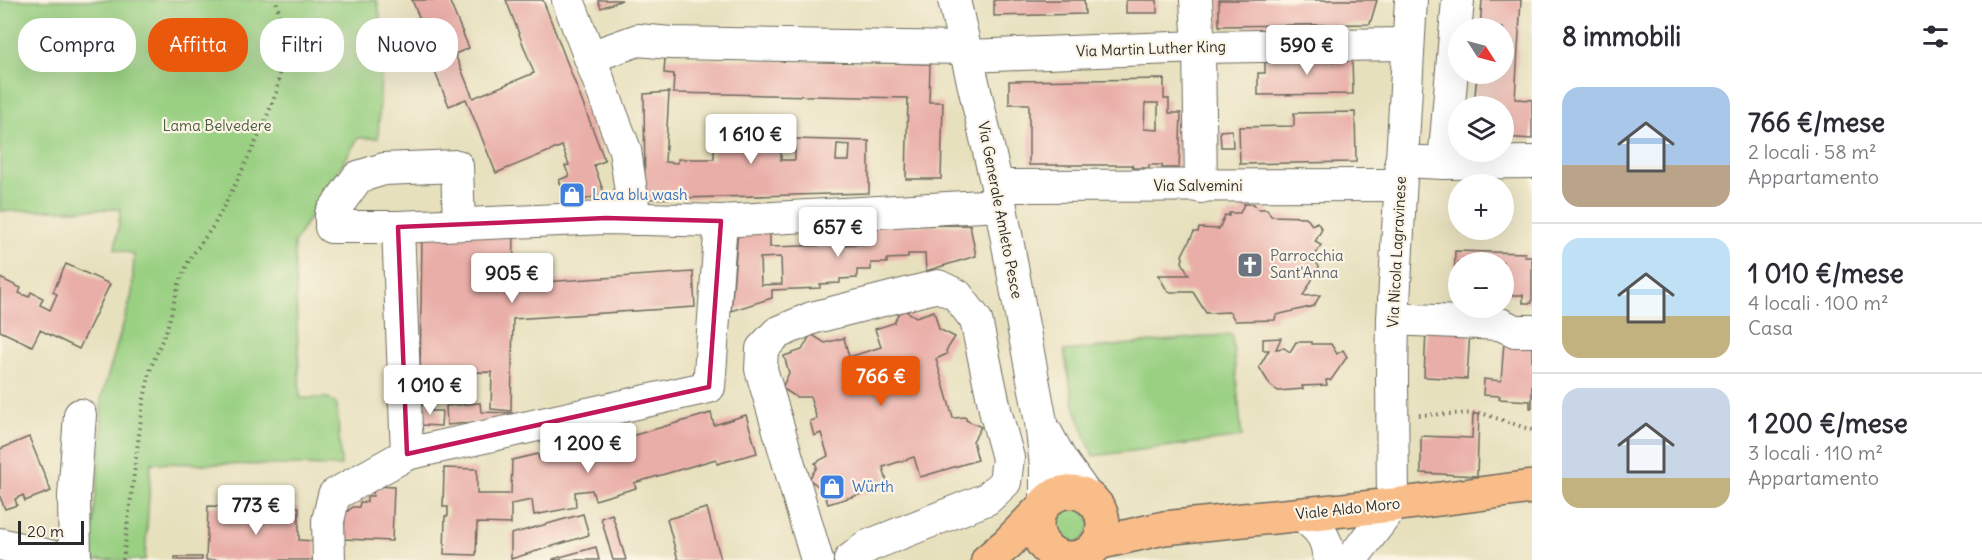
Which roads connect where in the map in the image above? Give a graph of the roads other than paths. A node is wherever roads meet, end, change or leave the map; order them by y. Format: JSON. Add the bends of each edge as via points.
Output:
{"nodes":[{"id":1,"x":568,"y":0,"type":"edge"},
{"id":2,"x":954,"y":0,"type":"edge"},
{"id":3,"x":1196,"y":0,"type":"edge"},
{"id":4,"x":1411,"y":0,"type":"edge"},
{"id":5,"x":1458,"y":0,"type":"edge"},
{"id":6,"x":1407,"y":44,"type":"junction"},
{"id":7,"x":1199,"y":47,"type":"junction"},
{"id":8,"x":966,"y":52,"type":"junction"},
{"id":9,"x":590,"y":57,"type":"junction"},
{"id":10,"x":1532,"y":162,"type":"edge"},
{"id":11,"x":1444,"y":163,"type":"junction"},
{"id":12,"x":1400,"y":173,"type":"junction"},
{"id":13,"x":1201,"y":187,"type":"junction"},
{"id":14,"x":999,"y":195,"type":"junction"},
{"id":15,"x":635,"y":219,"type":"junction"},
{"id":16,"x":721,"y":221,"type":"junction"},
{"id":17,"x":459,"y":224,"type":"junction"},
{"id":18,"x":398,"y":227,"type":"junction"},
{"id":19,"x":1393,"y":319,"type":"junction"},
{"id":20,"x":1532,"y":331,"type":"edge"},
{"id":21,"x":80,"y":415,"type":"dead end"},
{"id":22,"x":1041,"y":422,"type":"junction"},
{"id":23,"x":406,"y":454,"type":"junction"},
{"id":24,"x":1532,"y":487,"type":"edge"},
{"id":25,"x":1090,"y":499,"type":"junction"},
{"id":26,"x":1393,"y":505,"type":"junction"},
{"id":27,"x":1042,"y":507,"type":"junction"},
{"id":28,"x":1301,"y":514,"type":"junction"},
{"id":29,"x":1164,"y":528,"type":"junction"},
{"id":30,"x":0,"y":544,"type":"edge"},
{"id":31,"x":1075,"y":553,"type":"edge"},
{"id":32,"x":66,"y":560,"type":"edge"},
{"id":33,"x":75,"y":560,"type":"edge"},
{"id":34,"x":329,"y":560,"type":"edge"},
{"id":35,"x":817,"y":560,"type":"edge"},
{"id":36,"x":850,"y":560,"type":"edge"},
{"id":37,"x":988,"y":560,"type":"edge"},
{"id":38,"x":1006,"y":560,"type":"edge"},
{"id":39,"x":1329,"y":560,"type":"edge"},
{"id":40,"x":1351,"y":560,"type":"edge"}],
"edges":[{"from":1,"to":9,"type":"street"},
{"from":2,"to":8,"type":"street","name":"Via Generale Amleto Pesce"},
{"from":3,"to":7,"type":"street"},
{"from":4,"to":6,"type":"street","name":"Via Nicola Lagravinese"},
{"from":5,"to":11,"type":"street"},
{"from":6,"to":7,"type":"street","name":"Via Martin Luther King"},
{"from":6,"to":12,"type":"street","name":"Via Nicola Lagravinese"},
{"from":7,"to":8,"type":"street","name":"Via Martin Luther King"},
{"from":7,"to":13,"type":"street"},
{"from":8,"to":9,"type":"street","name":"Via Martin Luther King","via":[[639,40]]},
{"from":8,"to":14,"type":"street","name":"Via Generale Amleto Pesce"},
{"from":9,"to":15,"type":"street","via":[[625,150]]},
{"from":10,"to":11,"type":"street","name":"Via Salvemini"},
{"from":11,"to":12,"type":"street","name":"Via Salvemini"},
{"from":12,"to":13,"type":"street","name":"Via Salvemini"},
{"from":12,"to":19,"type":"street","name":"Via Nicola Lagravinese"},
{"from":13,"to":14,"type":"street","name":"Via Salvemini"},
{"from":14,"to":16,"type":"street","name":"Via Salvemini"},
{"from":14,"to":22,"type":"street","name":"Via Generale Amleto Pesce"},
{"from":15,"to":16,"type":"street","name":"Via Salvemini"},
{"from":15,"to":17,"type":"street","name":"Via Salvemini"},
{"from":16,"to":23,"type":"street","via":[[709,387]]},
{"from":17,"to":18,"type":"street","name":"Via Salvemini"},
{"from":17,"to":18,"type":"street","name":"Via Salvemini","via":[[457,166],[384,169],[358,177],[331,214],[331,227]]},
{"from":18,"to":23,"type":"street"},
{"from":19,"to":20,"type":"street","via":[[1500,324]]},
{"from":19,"to":26,"type":"street","name":"Via Nicola Lagravinese"},
{"from":21,"to":33,"type":"street","via":[[74,496]]},
{"from":22,"to":25,"type":"street","name":"Via Generale Amleto Pesce","via":[[1061,460]]},
{"from":22,"to":27,"type":"street","name":"Via Generale Amleto Pesce","via":[[1045,443]]},
{"from":23,"to":34,"type":"street","via":[[334,495],[328,521]]},
{"from":24,"to":26,"type":"main road","name":"Viale Aldo Moro"},
{"from":25,"to":27,"type":"main road","via":[[1064,492],[1054,495]]},
{"from":25,"to":29,"type":"main road","name":"Viale Aldo Moro","via":[[1122,517]]},
{"from":25,"to":31,"type":"main road","via":[[1100,511],[1102,532]]},
{"from":26,"to":28,"type":"main road","name":"Viale Aldo Moro"},
{"from":26,"to":40,"type":"street"},
{"from":27,"to":31,"type":"main road","via":[[1037,522],[1042,543]]},
{"from":27,"to":37,"type":"main road"},
{"from":28,"to":29,"type":"main road","name":"Viale Aldo Moro"},
{"from":28,"to":39,"type":"street","via":[[1320,529],[1328,545]]},
{"from":29,"to":31,"type":"main road","name":"Viale Aldo Moro"},
{"from":30,"to":32,"type":"street"},
{"from":31,"to":38,"type":"main road","name":"Viale Aldo Moro"},
{"from":35,"to":36,"type":"street","via":[[761,369],[762,349],[777,333],[812,318],[938,286],[957,295],[976,320],[1008,458],[1005,482],[987,499],[868,546]]}]}
